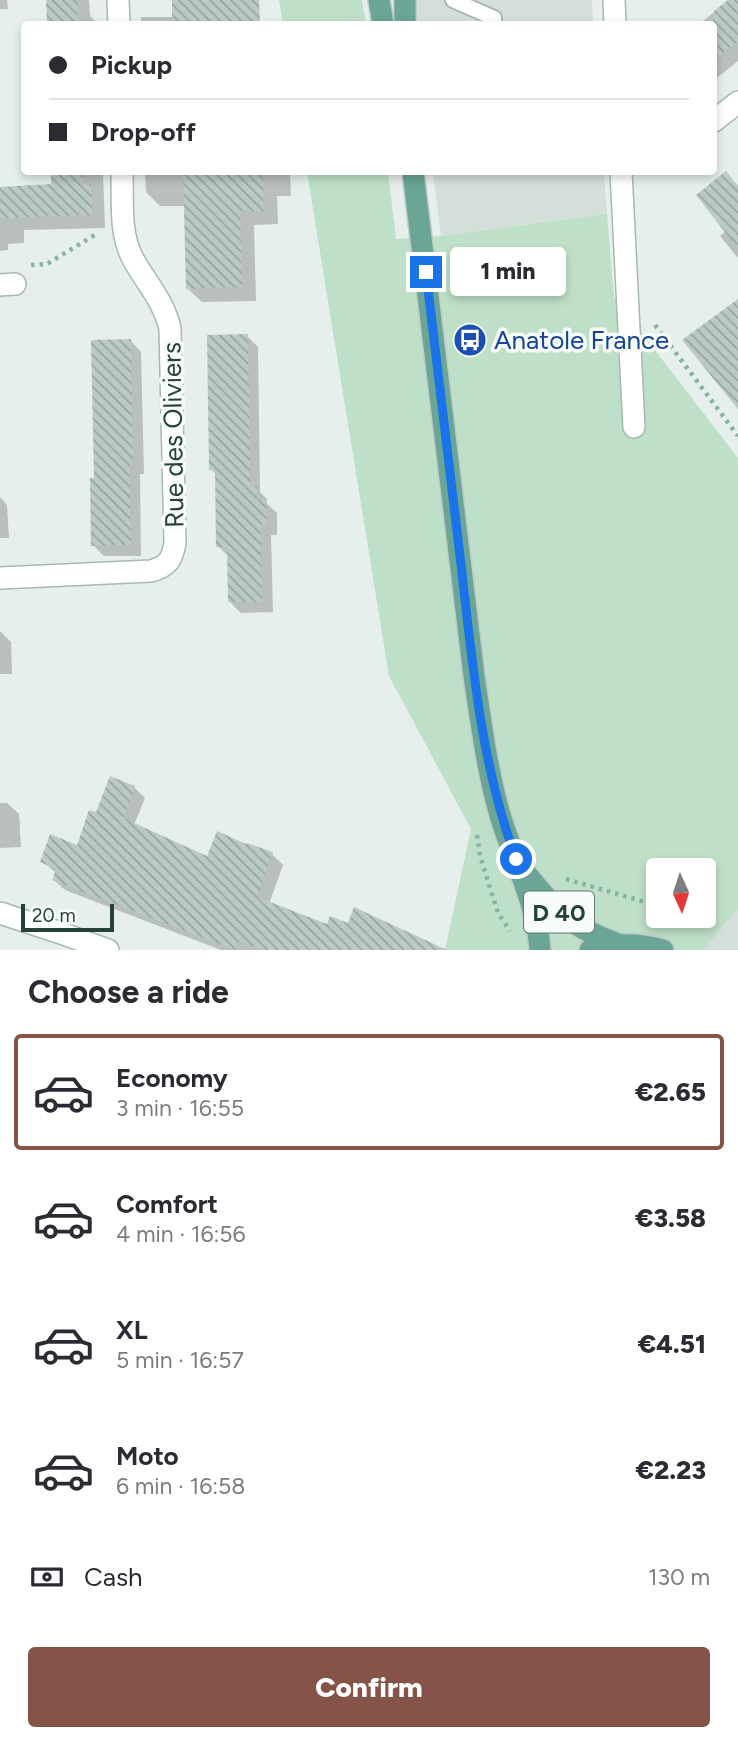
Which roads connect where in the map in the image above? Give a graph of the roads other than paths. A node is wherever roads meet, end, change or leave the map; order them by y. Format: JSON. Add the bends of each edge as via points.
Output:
{"nodes":[{"id":1,"x":118,"y":0,"type":"edge"},
{"id":2,"x":379,"y":0,"type":"edge"},
{"id":3,"x":404,"y":0,"type":"edge"},
{"id":4,"x":453,"y":0,"type":"edge"},
{"id":5,"x":614,"y":0,"type":"edge"},
{"id":6,"x":119,"y":21,"type":"edge"},
{"id":7,"x":382,"y":21,"type":"edge"},
{"id":8,"x":405,"y":21,"type":"edge"},
{"id":9,"x":494,"y":21,"type":"edge"},
{"id":10,"x":615,"y":21,"type":"edge"},
{"id":11,"x":738,"y":102,"type":"edge"},
{"id":12,"x":717,"y":119,"type":"edge"},
{"id":13,"x":122,"y":175,"type":"edge"},
{"id":14,"x":414,"y":175,"type":"edge"},
{"id":15,"x":623,"y":175,"type":"edge"},
{"id":16,"x":634,"y":427,"type":"dead end"},
{"id":17,"x":0,"y":578,"type":"edge"},
{"id":18,"x":516,"y":859,"type":"junction"},
{"id":19,"x":0,"y":913,"type":"edge"},
{"id":20,"x":618,"y":944,"type":"junction"},
{"id":21,"x":108,"y":950,"type":"edge"},
{"id":22,"x":540,"y":950,"type":"edge"},
{"id":23,"x":590,"y":950,"type":"edge"},
{"id":24,"x":663,"y":950,"type":"edge"}],
"edges":[{"from":1,"to":6,"type":"street"},
{"from":2,"to":7,"type":"main road"},
{"from":3,"to":8,"type":"main road"},
{"from":4,"to":9,"type":"lane"},
{"from":5,"to":10,"type":"street"},
{"from":11,"to":12,"type":"street"},
{"from":13,"to":17,"type":"street","name":"Rue des Oliviers","via":[[127,246],[166,313],[172,341],[173,553],[169,562],[151,571]]},
{"from":14,"to":18,"type":"main road","number":"D 40","via":[[474,676],[492,780]]},
{"from":15,"to":16,"type":"street"},
{"from":18,"to":20,"type":"main road","number":"D 40","via":[[567,918]]},
{"from":18,"to":22,"type":"main road","number":"D 40"},
{"from":19,"to":21,"type":"street"},
{"from":20,"to":23,"type":"main road"},
{"from":20,"to":24,"type":"main road"}]}
